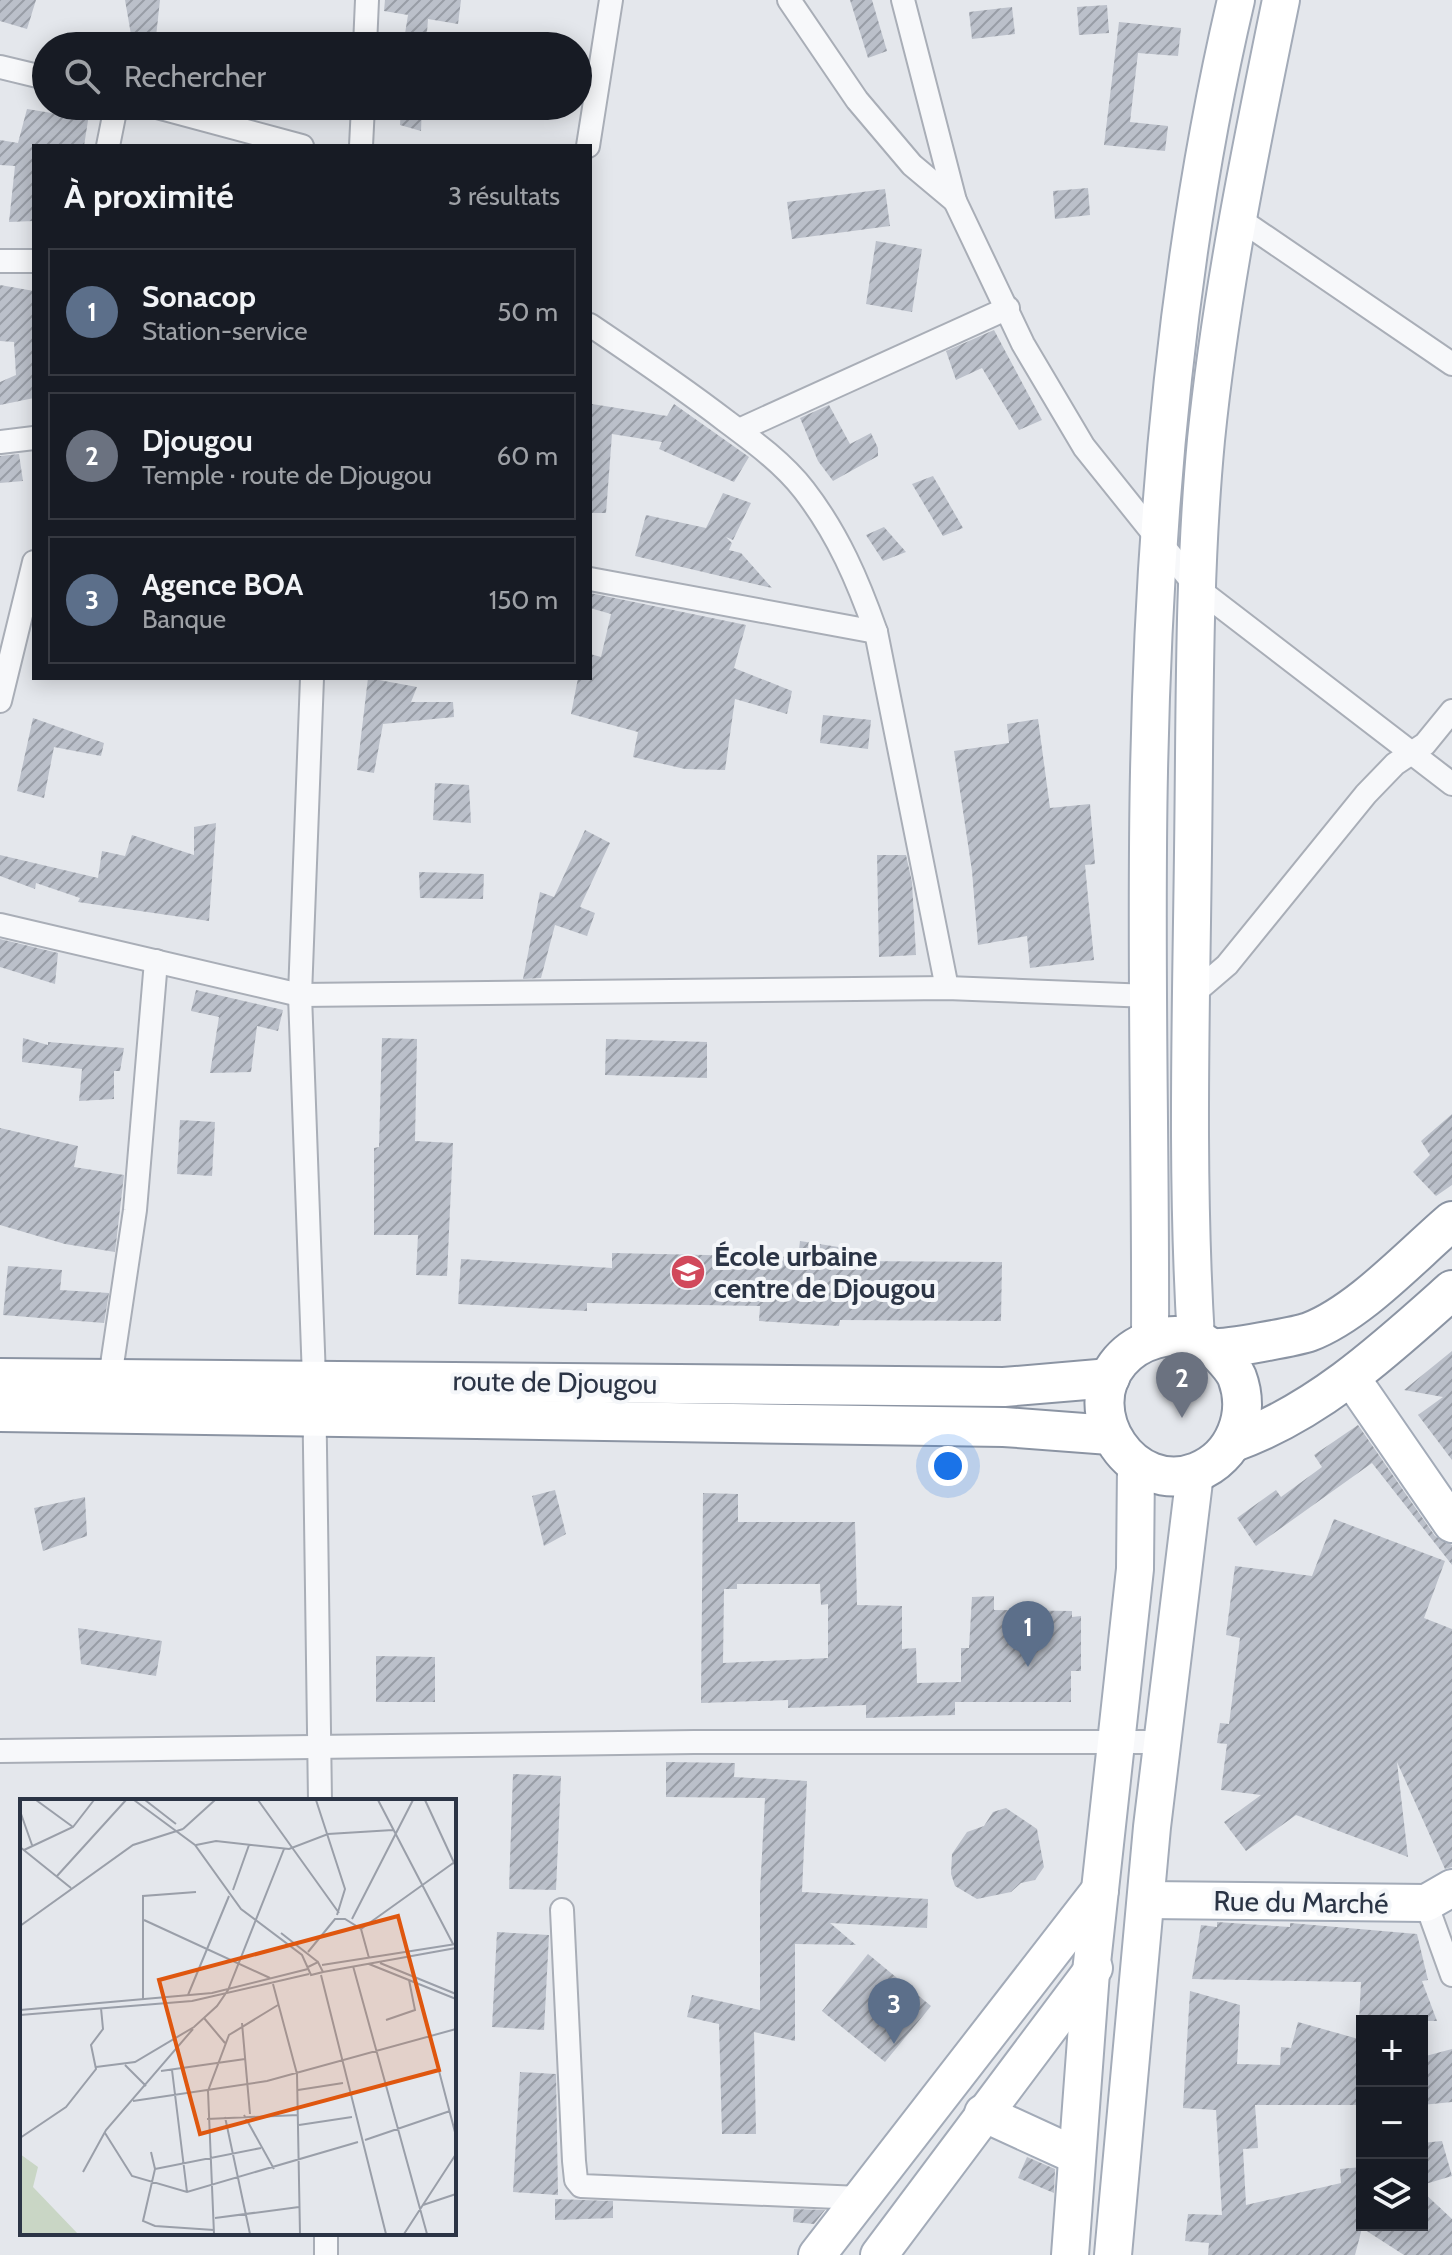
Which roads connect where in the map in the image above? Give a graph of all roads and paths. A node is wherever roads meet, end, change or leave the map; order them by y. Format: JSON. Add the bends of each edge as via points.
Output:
{"nodes":[{"id":1,"x":367,"y":0,"type":"edge"},
{"id":2,"x":611,"y":0,"type":"edge"},
{"id":3,"x":789,"y":0,"type":"edge"},
{"id":4,"x":903,"y":0,"type":"edge"},
{"id":5,"x":1236,"y":0,"type":"edge"},
{"id":6,"x":1281,"y":0,"type":"edge"},
{"id":7,"x":366,"y":32,"type":"edge"},
{"id":8,"x":0,"y":67,"type":"edge"},
{"id":9,"x":32,"y":75,"type":"edge"},
{"id":10,"x":113,"y":120,"type":"edge"},
{"id":11,"x":205,"y":120,"type":"edge"},
{"id":12,"x":362,"y":120,"type":"edge"},
{"id":13,"x":108,"y":144,"type":"edge"},
{"id":14,"x":295,"y":144,"type":"edge"},
{"id":15,"x":361,"y":144,"type":"edge"},
{"id":16,"x":588,"y":144,"type":"edge"},
{"id":17,"x":955,"y":201,"type":"junction"},
{"id":18,"x":1238,"y":218,"type":"junction"},
{"id":19,"x":0,"y":261,"type":"edge"},
{"id":20,"x":32,"y":261,"type":"edge"},
{"id":21,"x":1008,"y":308,"type":"junction"},
{"id":22,"x":592,"y":326,"type":"edge"},
{"id":23,"x":1452,"y":364,"type":"edge"},
{"id":24,"x":739,"y":430,"type":"junction"},
{"id":25,"x":32,"y":438,"type":"edge"},
{"id":26,"x":0,"y":442,"type":"edge"},
{"id":27,"x":1158,"y":540,"type":"junction"},
{"id":28,"x":32,"y":570,"type":"edge"},
{"id":29,"x":592,"y":579,"type":"edge"},
{"id":30,"x":1197,"y":588,"type":"junction"},
{"id":31,"x":876,"y":632,"type":"junction"},
{"id":32,"x":312,"y":680,"type":"edge"},
{"id":33,"x":0,"y":701,"type":"edge"},
{"id":34,"x":1452,"y":711,"type":"edge"},
{"id":35,"x":1411,"y":753,"type":"junction"},
{"id":36,"x":1452,"y":784,"type":"edge"},
{"id":37,"x":0,"y":925,"type":"edge"},
{"id":38,"x":156,"y":961,"type":"junction"},
{"id":39,"x":947,"y":988,"type":"junction"},
{"id":40,"x":300,"y":995,"type":"junction"},
{"id":41,"x":1192,"y":995,"type":"junction"},
{"id":42,"x":1150,"y":996,"type":"junction"},
{"id":43,"x":1452,"y":1221,"type":"edge"},
{"id":44,"x":1452,"y":1290,"type":"edge"},
{"id":45,"x":1150,"y":1341,"type":"junction"},
{"id":46,"x":1205,"y":1344,"type":"junction"},
{"id":47,"x":1350,"y":1376,"type":"junction"},
{"id":48,"x":0,"y":1378,"type":"edge"},
{"id":49,"x":110,"y":1378,"type":"junction"},
{"id":50,"x":314,"y":1378,"type":"junction"},
{"id":51,"x":1110,"y":1378,"type":"junction"},
{"id":52,"x":0,"y":1412,"type":"edge"},
{"id":53,"x":315,"y":1418,"type":"junction"},
{"id":54,"x":1110,"y":1435,"type":"junction"},
{"id":55,"x":1234,"y":1442,"type":"junction"},
{"id":56,"x":1136,"y":1466,"type":"junction"},
{"id":57,"x":1195,"y":1473,"type":"junction"},
{"id":58,"x":1452,"y":1524,"type":"edge"},
{"id":59,"x":1162,"y":1742,"type":"junction"},
{"id":60,"x":1117,"y":1743,"type":"junction"},
{"id":61,"x":319,"y":1749,"type":"junction"},
{"id":62,"x":0,"y":1751,"type":"edge"},
{"id":63,"x":320,"y":1799,"type":"edge"},
{"id":64,"x":1100,"y":1890,"type":"junction"},
{"id":65,"x":1439,"y":1895,"type":"edge"},
{"id":66,"x":1146,"y":1900,"type":"junction"},
{"id":67,"x":562,"y":1910,"type":"dead end"},
{"id":68,"x":1091,"y":1972,"type":"junction"},
{"id":69,"x":1452,"y":1975,"type":"edge"},
{"id":70,"x":983,"y":2113,"type":"junction"},
{"id":71,"x":1077,"y":2156,"type":"junction"},
{"id":72,"x":860,"y":2198,"type":"junction"},
{"id":73,"x":817,"y":2255,"type":"edge"},
{"id":74,"x":879,"y":2255,"type":"edge"},
{"id":75,"x":1070,"y":2255,"type":"edge"},
{"id":76,"x":1113,"y":2255,"type":"edge"}],
"edges":[{"from":1,"to":7,"type":"street"},
{"from":2,"to":16,"type":"street"},
{"from":3,"to":17,"type":"street","via":[[857,100],[912,165]]},
{"from":4,"to":17,"type":"street"},
{"from":5,"to":27,"type":"main road","via":[[1191,241]]},
{"from":6,"to":18,"type":"main road"},
{"from":8,"to":9,"type":"street"},
{"from":10,"to":13,"type":"street"},
{"from":11,"to":14,"type":"street"},
{"from":12,"to":15,"type":"street"},
{"from":17,"to":21,"type":"street"},
{"from":18,"to":23,"type":"street"},
{"from":18,"to":30,"type":"main road","via":[[1206,441]]},
{"from":19,"to":20,"type":"street"},
{"from":21,"to":24,"type":"street"},
{"from":21,"to":27,"type":"street","via":[[1023,344],[1084,447]]},
{"from":22,"to":24,"type":"street"},
{"from":24,"to":31,"type":"street","via":[[803,487],[835,533]]},
{"from":25,"to":26,"type":"street"},
{"from":27,"to":30,"type":"street"},
{"from":27,"to":42,"type":"main road","via":[[1149,772]]},
{"from":28,"to":33,"type":"street"},
{"from":29,"to":31,"type":"street"},
{"from":30,"to":35,"type":"street"},
{"from":30,"to":41,"type":"main road"},
{"from":31,"to":39,"type":"street"},
{"from":32,"to":40,"type":"street"},
{"from":34,"to":35,"type":"street"},
{"from":35,"to":36,"type":"street"},
{"from":35,"to":41,"type":"street","via":[[1366,794],[1227,965]]},
{"from":37,"to":38,"type":"street"},
{"from":38,"to":40,"type":"street"},
{"from":38,"to":49,"type":"street","via":[[135,1210]]},
{"from":39,"to":40,"type":"street"},
{"from":39,"to":42,"type":"street"},
{"from":40,"to":50,"type":"street"},
{"from":41,"to":46,"type":"main road","via":[[1190,1247]]},
{"from":42,"to":45,"type":"main road"},
{"from":43,"to":46,"type":"highway","via":[[1335,1318],[1308,1333]]},
{"from":44,"to":47,"type":"highway"},
{"from":45,"to":46,"type":"highway","via":[[1173,1336]]},
{"from":45,"to":51,"type":"highway","via":[[1120,1362]]},
{"from":46,"to":55,"type":"highway","via":[[1237,1375],[1244,1409]]},
{"from":47,"to":55,"type":"highway","via":[[1273,1428]]},
{"from":47,"to":58,"type":"main road"},
{"from":48,"to":49,"type":"highway","name":"route de Djougou"},
{"from":49,"to":50,"type":"highway","name":"route de Djougou"},
{"from":50,"to":51,"type":"highway","name":"route de Djougou","via":[[1004,1387]]},
{"from":50,"to":53,"type":"street"},
{"from":51,"to":54,"type":"highway","via":[[1104,1406]]},
{"from":52,"to":53,"type":"highway","name":"route de Djougou"},
{"from":53,"to":54,"type":"highway","name":"route de Djougou","via":[[1004,1427]]},
{"from":53,"to":61,"type":"street"},
{"from":54,"to":56,"type":"highway"},
{"from":55,"to":57,"type":"highway","via":[[1217,1461]]},
{"from":56,"to":57,"type":"highway","via":[[1165,1476]]},
{"from":56,"to":60,"type":"main road","via":[[1135,1569]]},
{"from":57,"to":59,"type":"main road"},
{"from":59,"to":60,"type":"street"},
{"from":59,"to":66,"type":"main road"},
{"from":60,"to":61,"type":"street","via":[[694,1742]]},
{"from":60,"to":64,"type":"main road"},
{"from":61,"to":62,"type":"street"},
{"from":61,"to":63,"type":"street"},
{"from":64,"to":68,"type":"main road"},
{"from":64,"to":72,"type":"main road"},
{"from":65,"to":66,"type":"main road","name":"Rue du Marché"},
{"from":65,"to":69,"type":"street"},
{"from":66,"to":68,"type":"main road"},
{"from":66,"to":76,"type":"main road"},
{"from":67,"to":72,"type":"street","via":[[574,2161],[581,2186]]},
{"from":68,"to":70,"type":"main road"},
{"from":68,"to":71,"type":"main road"},
{"from":70,"to":71,"type":"main road"},
{"from":70,"to":74,"type":"main road"},
{"from":71,"to":75,"type":"main road"},
{"from":72,"to":73,"type":"main road"}]}
